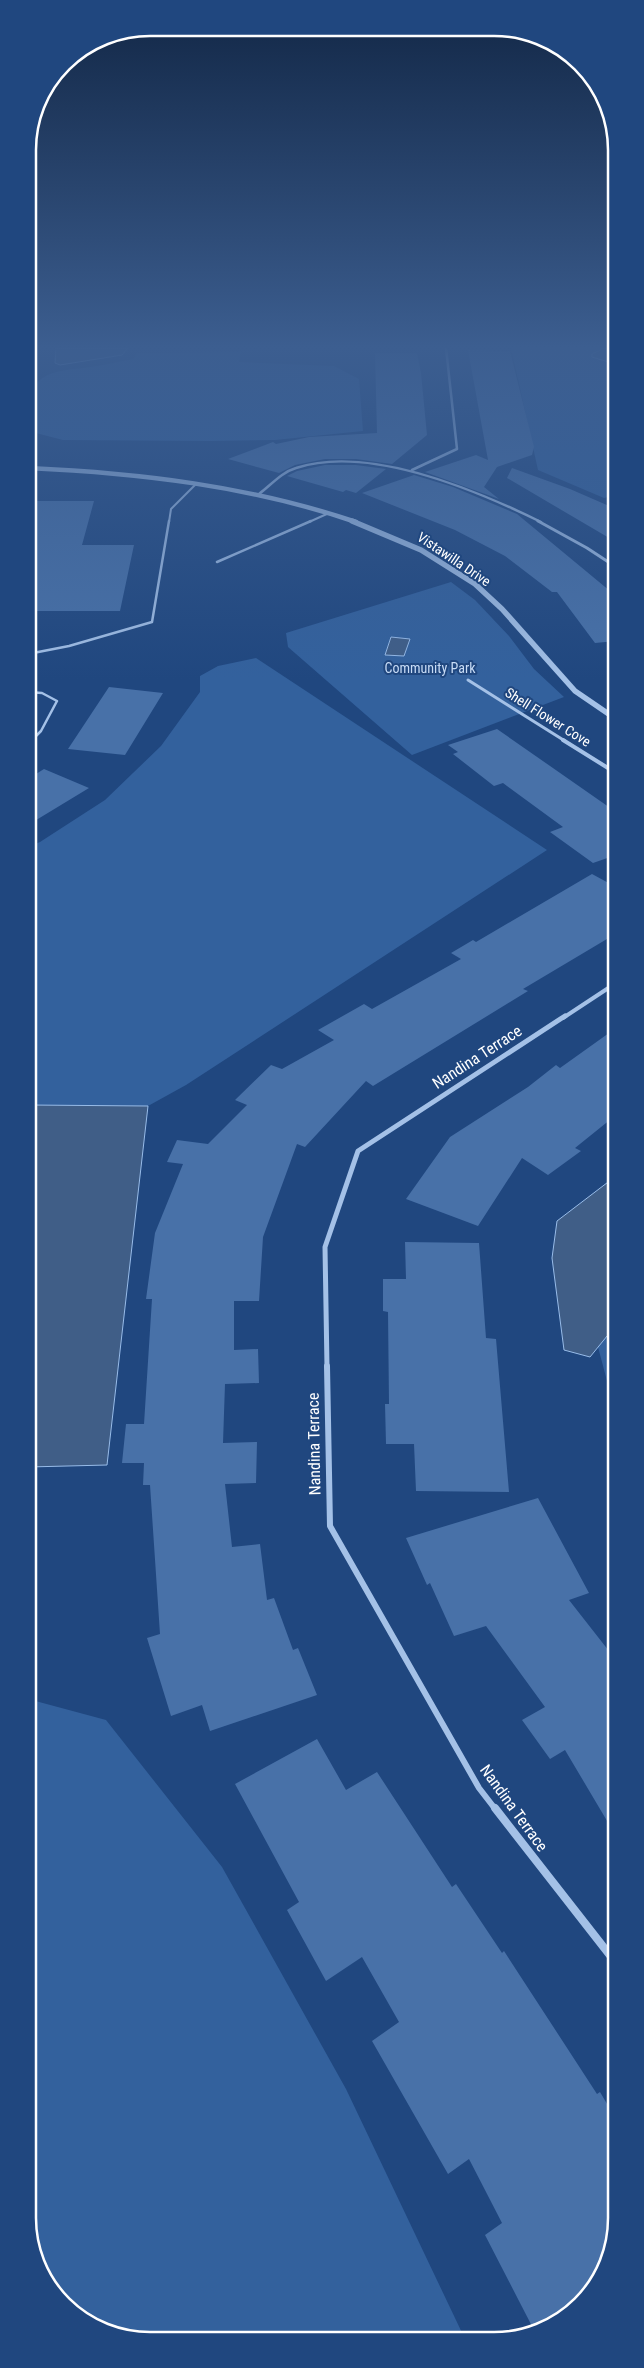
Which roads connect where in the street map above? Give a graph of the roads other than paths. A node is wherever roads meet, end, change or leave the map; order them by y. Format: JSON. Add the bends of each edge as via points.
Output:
{"nodes":[{"id":1,"x":438,"y":459,"type":"edge"},
{"id":2,"x":36,"y":468,"type":"edge"},
{"id":3,"x":412,"y":470,"type":"junction"},
{"id":4,"x":198,"y":482,"type":"junction"},
{"id":5,"x":259,"y":494,"type":"junction"},
{"id":6,"x":329,"y":513,"type":"junction"},
{"id":7,"x":608,"y":561,"type":"edge"},
{"id":8,"x":217,"y":562,"type":"dead end"},
{"id":9,"x":36,"y":652,"type":"edge"},
{"id":10,"x":468,"y":680,"type":"dead end"},
{"id":11,"x":36,"y":692,"type":"edge"},
{"id":12,"x":608,"y":714,"type":"edge"},
{"id":13,"x":36,"y":736,"type":"edge"},
{"id":14,"x":608,"y":768,"type":"edge"},
{"id":15,"x":608,"y":989,"type":"edge"},
{"id":16,"x":608,"y":1953,"type":"edge"}],
"edges":[{"from":1,"to":3,"type":"street"},
{"from":2,"to":4,"type":"street","name":"Vistawilla Drive","via":[[122,473]]},
{"from":3,"to":5,"type":"street","via":[[364,462],[328,462],[294,468]]},
{"from":3,"to":7,"type":"street","via":[[542,521]]},
{"from":4,"to":5,"type":"street","name":"Vistawilla Drive"},
{"from":4,"to":9,"type":"lane","via":[[170,512],[152,622]]},
{"from":5,"to":6,"type":"street","name":"Vistawilla Drive"},
{"from":6,"to":8,"type":"lane"},
{"from":6,"to":12,"type":"street","name":"Vistawilla Drive","via":[[405,540],[474,583],[504,609],[577,693]]},
{"from":10,"to":14,"type":"street","name":"Shell Flower Cove"},
{"from":11,"to":13,"type":"lane","via":[[57,701]]},
{"from":15,"to":16,"type":"street","name":"Nandina Terrace","via":[[358,1151],[325,1247],[330,1526],[479,1788]]}]}
